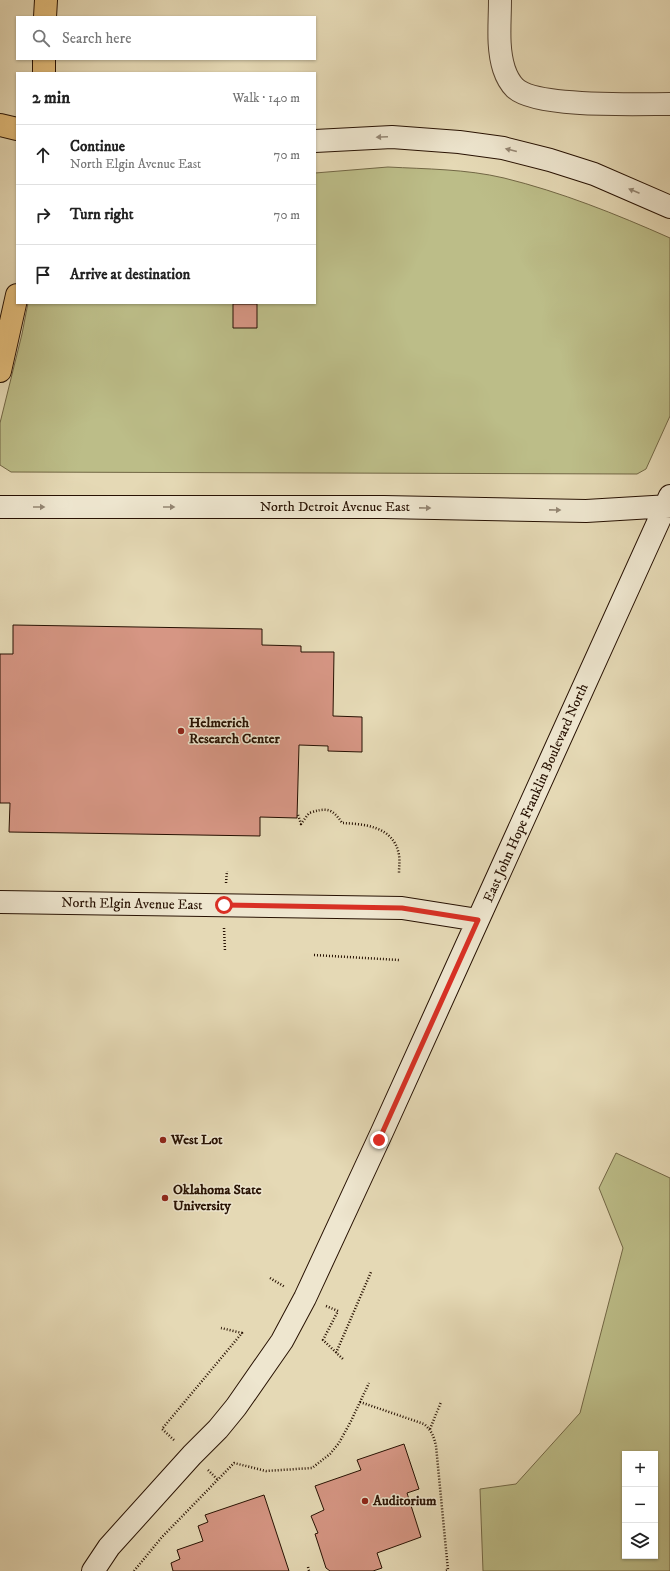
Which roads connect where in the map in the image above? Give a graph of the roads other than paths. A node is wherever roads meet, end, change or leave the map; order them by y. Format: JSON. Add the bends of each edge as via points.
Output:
{"nodes":[{"id":1,"x":46,"y":0,"type":"edge"},
{"id":2,"x":500,"y":0,"type":"edge"},
{"id":3,"x":45,"y":16,"type":"edge"},
{"id":4,"x":44,"y":60,"type":"edge"},
{"id":5,"x":44,"y":72,"type":"edge"},
{"id":6,"x":670,"y":104,"type":"edge"},
{"id":7,"x":0,"y":125,"type":"edge"},
{"id":8,"x":16,"y":129,"type":"edge"},
{"id":9,"x":316,"y":141,"type":"edge"},
{"id":10,"x":670,"y":207,"type":"edge"},
{"id":11,"x":16,"y":299,"type":"edge"},
{"id":12,"x":0,"y":371,"type":"edge"},
{"id":13,"x":668,"y":503,"type":"edge"},
{"id":14,"x":0,"y":507,"type":"edge"},
{"id":15,"x":0,"y":902,"type":"edge"},
{"id":16,"x":478,"y":920,"type":"junction"},
{"id":17,"x":93,"y":1571,"type":"edge"}],
"edges":[{"from":1,"to":3,"type":"main road"},
{"from":2,"to":6,"type":"street","via":[[501,57],[504,70],[515,88],[534,97],[565,102]]},
{"from":4,"to":5,"type":"main road"},
{"from":7,"to":8,"type":"main road"},
{"from":10,"to":9,"type":"street","one_way":true,"via":[[594,174],[503,148],[392,137]]},
{"from":11,"to":12,"type":"main road"},
{"from":14,"to":13,"type":"street","name":"North Detroit Avenue East","one_way":true,"via":[[384,507],[586,511]]},
{"from":13,"to":16,"type":"street","name":"East John Hope Franklin Boulevard North"},
{"from":15,"to":16,"type":"street","name":"North Elgin Avenue East","via":[[402,908]]},
{"from":16,"to":17,"type":"street","name":"East John Hope Franklin Boulevard North","via":[[306,1298],[282,1341],[218,1429],[109,1547]]}]}
